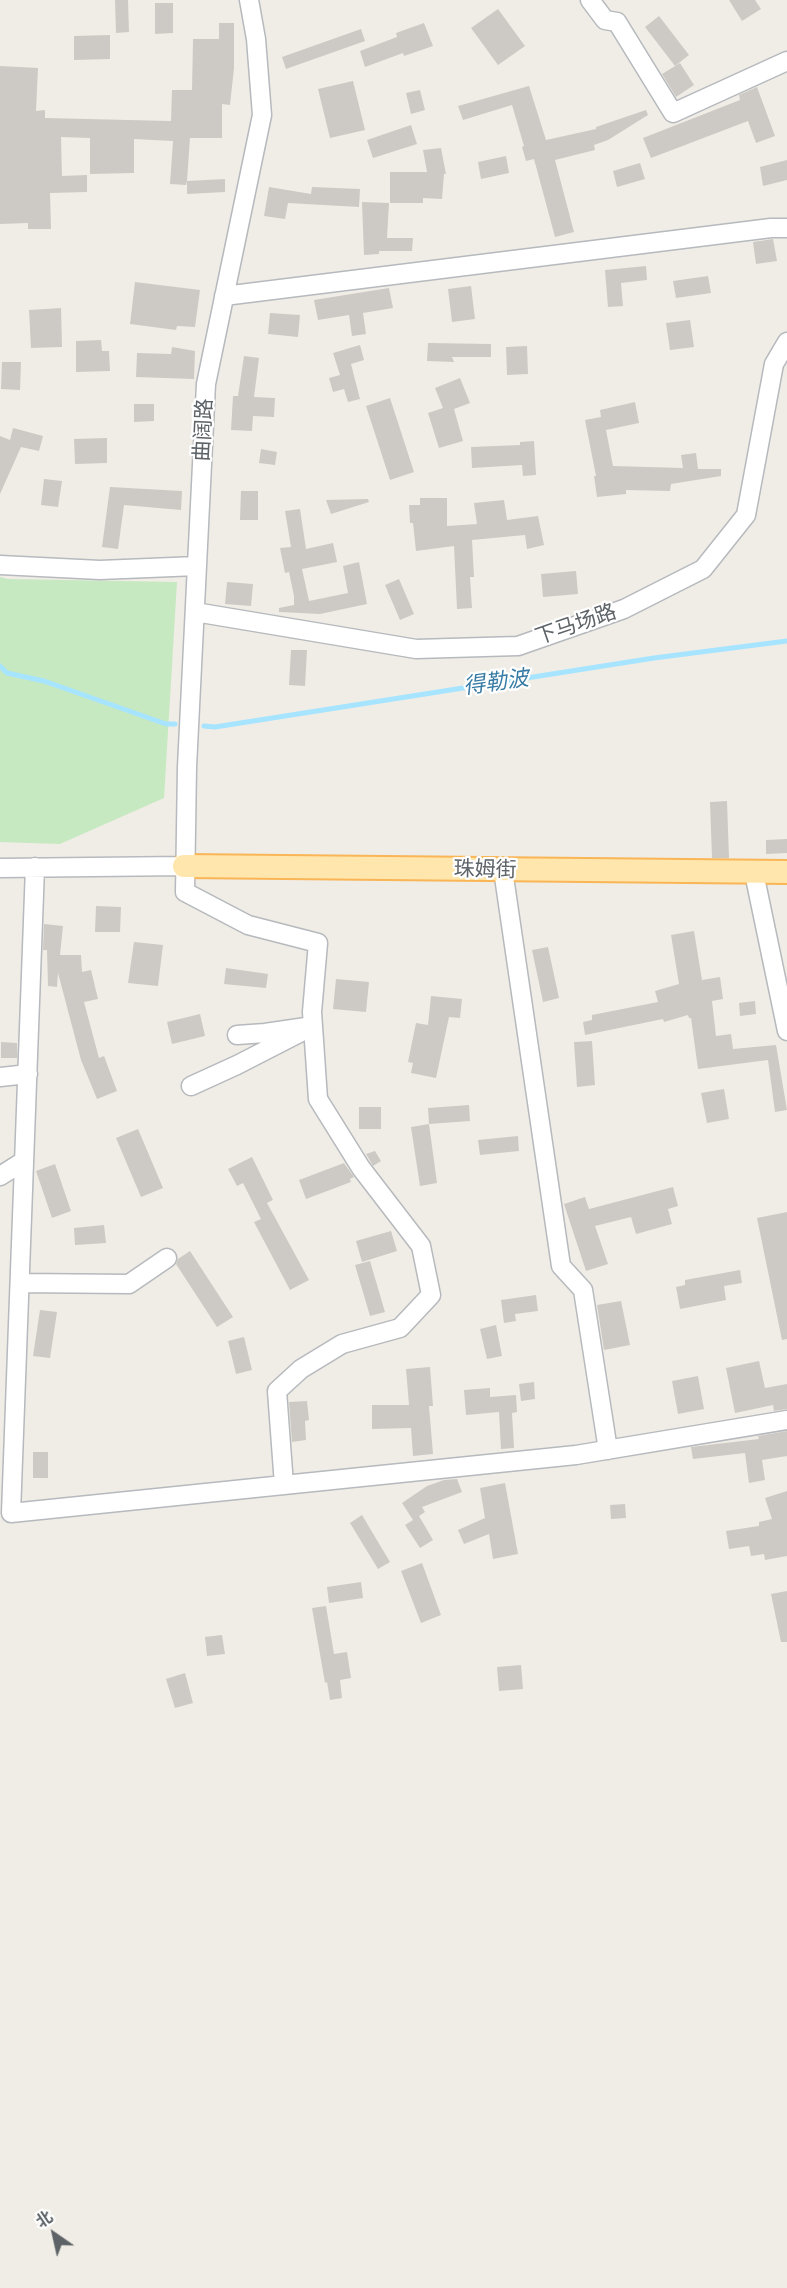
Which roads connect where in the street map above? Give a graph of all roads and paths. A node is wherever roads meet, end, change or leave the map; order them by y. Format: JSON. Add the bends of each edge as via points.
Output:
{"nodes":[{"id":1,"x":249,"y":0,"type":"edge"},
{"id":2,"x":590,"y":0,"type":"edge"},
{"id":3,"x":787,"y":61,"type":"edge"},
{"id":4,"x":787,"y":228,"type":"edge"},
{"id":5,"x":224,"y":296,"type":"junction"},
{"id":6,"x":787,"y":342,"type":"edge"},
{"id":7,"x":0,"y":565,"type":"edge"},
{"id":8,"x":197,"y":566,"type":"junction"},
{"id":9,"x":195,"y":612,"type":"junction"},
{"id":10,"x":184,"y":866,"type":"junction"},
{"id":11,"x":35,"y":867,"type":"junction"},
{"id":12,"x":0,"y":868,"type":"edge"},
{"id":13,"x":503,"y":870,"type":"junction"},
{"id":14,"x":787,"y":872,"type":"edge"},
{"id":15,"x":754,"y":873,"type":"junction"},
{"id":16,"x":313,"y":1026,"type":"junction"},
{"id":17,"x":787,"y":1031,"type":"edge"},
{"id":18,"x":237,"y":1035,"type":"dead end"},
{"id":19,"x":28,"y":1074,"type":"junction"},
{"id":20,"x":0,"y":1077,"type":"edge"},
{"id":21,"x":191,"y":1086,"type":"dead end"},
{"id":22,"x":24,"y":1161,"type":"junction"},
{"id":23,"x":0,"y":1176,"type":"edge"},
{"id":24,"x":167,"y":1258,"type":"dead end"},
{"id":25,"x":20,"y":1283,"type":"junction"},
{"id":26,"x":787,"y":1420,"type":"edge"},
{"id":27,"x":608,"y":1450,"type":"junction"},
{"id":28,"x":284,"y":1485,"type":"junction"}],
"edges":[{"from":1,"to":5,"type":"street","name":"曲阔路","via":[[262,116]]},
{"from":2,"to":3,"type":"street","via":[[605,20],[617,22],[673,113]]},
{"from":4,"to":5,"type":"street"},
{"from":5,"to":8,"type":"street","name":"曲阔路","via":[[206,384]]},
{"from":6,"to":9,"type":"street","name":"下马场路","via":[[774,364],[746,515],[703,568],[624,609],[518,645],[416,649]]},
{"from":7,"to":8,"type":"street","via":[[100,570]]},
{"from":8,"to":9,"type":"street","name":"曲阔路"},
{"from":9,"to":10,"type":"street","name":"曲阔路"},
{"from":10,"to":11,"type":"street"},
{"from":10,"to":13,"type":"main road","name":"珠姆街"},
{"from":10,"to":16,"type":"street","name":"曲阔路","via":[[185,892],[248,925],[318,943]]},
{"from":11,"to":12,"type":"street"},
{"from":11,"to":19,"type":"street"},
{"from":13,"to":15,"type":"main road","name":"珠姆街"},
{"from":13,"to":27,"type":"street","via":[[561,1266],[583,1290]]},
{"from":14,"to":15,"type":"main road","name":"珠姆街"},
{"from":15,"to":17,"type":"street"},
{"from":16,"to":18,"type":"street"},
{"from":16,"to":21,"type":"street"},
{"from":16,"to":28,"type":"street","via":[[318,1099],[361,1168],[421,1246],[431,1295],[400,1328],[342,1344],[301,1369],[277,1391]]},
{"from":19,"to":20,"type":"street"},
{"from":19,"to":22,"type":"street"},
{"from":22,"to":23,"type":"street"},
{"from":22,"to":25,"type":"street"},
{"from":24,"to":25,"type":"street","via":[[129,1284]]},
{"from":25,"to":28,"type":"street","via":[[11,1513]]},
{"from":26,"to":27,"type":"street"},
{"from":27,"to":28,"type":"street"}]}
